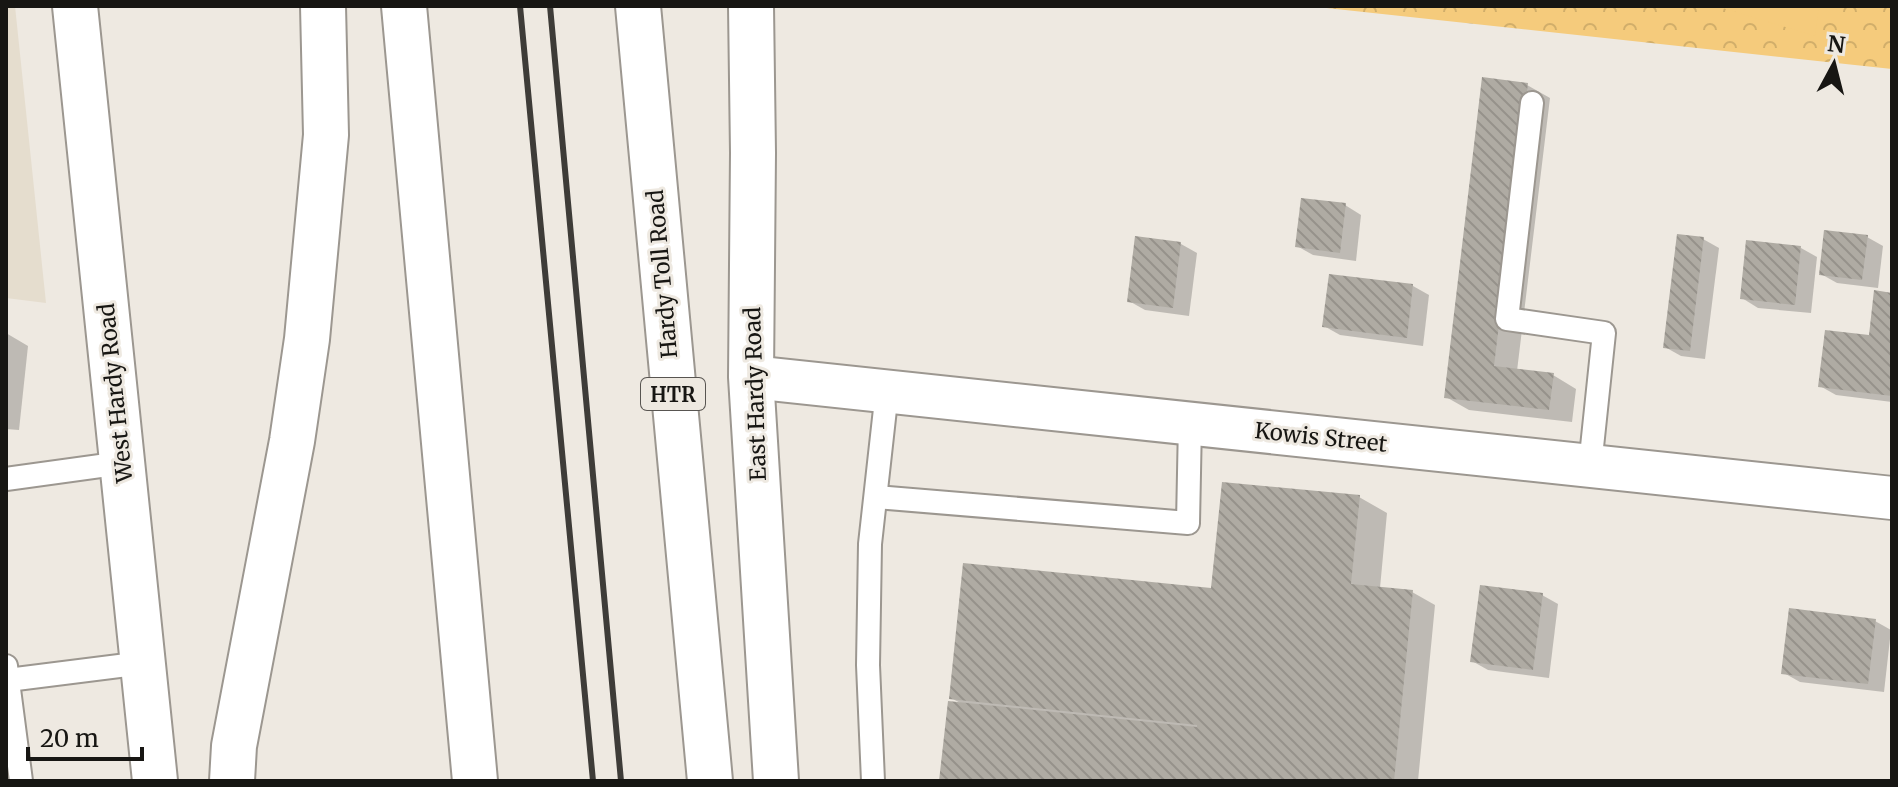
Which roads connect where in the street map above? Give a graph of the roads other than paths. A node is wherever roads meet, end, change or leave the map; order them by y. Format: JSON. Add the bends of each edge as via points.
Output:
{"nodes":[{"id":1,"x":75,"y":6,"type":"edge"},
{"id":2,"x":323,"y":6,"type":"edge"},
{"id":3,"x":404,"y":6,"type":"edge"},
{"id":4,"x":638,"y":6,"type":"edge"},
{"id":5,"x":751,"y":6,"type":"edge"},
{"id":6,"x":1532,"y":103,"type":"dead end"},
{"id":7,"x":751,"y":377,"type":"junction"},
{"id":8,"x":887,"y":391,"type":"junction"},
{"id":9,"x":1190,"y":423,"type":"junction"},
{"id":10,"x":122,"y":463,"type":"junction"},
{"id":11,"x":1590,"y":466,"type":"junction"},
{"id":12,"x":6,"y":479,"type":"edge"},
{"id":13,"x":876,"y":497,"type":"junction"},
{"id":14,"x":1892,"y":498,"type":"edge"},
{"id":15,"x":143,"y":663,"type":"junction"},
{"id":16,"x":7,"y":672,"type":"edge"},
{"id":17,"x":21,"y":781,"type":"edge"},
{"id":18,"x":155,"y":781,"type":"edge"},
{"id":19,"x":232,"y":781,"type":"edge"},
{"id":20,"x":475,"y":781,"type":"edge"},
{"id":21,"x":710,"y":781,"type":"edge"},
{"id":22,"x":776,"y":781,"type":"edge"},
{"id":23,"x":873,"y":781,"type":"edge"}],
"edges":[{"from":1,"to":10,"type":"main road","name":"West Hardy Road"},
{"from":2,"to":19,"type":"main road","via":[[326,135],[309,324]]},
{"from":3,"to":20,"type":"main road"},
{"from":4,"to":21,"type":"main road","name":"Hardy Toll Road","number":"HTR"},
{"from":5,"to":7,"type":"main road","name":"East Hardy Road"},
{"from":6,"to":11,"type":"lane","via":[[1507,319],[1604,333]]},
{"from":7,"to":8,"type":"street","name":"Kowis Street"},
{"from":7,"to":22,"type":"main road","name":"East Hardy Road"},
{"from":8,"to":9,"type":"street","name":"Kowis Street"},
{"from":8,"to":13,"type":"lane"},
{"from":9,"to":11,"type":"street","name":"Kowis Street"},
{"from":9,"to":13,"type":"lane","via":[[1188,523]]},
{"from":10,"to":12,"type":"lane"},
{"from":10,"to":15,"type":"main road","name":"West Hardy Road"},
{"from":11,"to":14,"type":"street","name":"Kowis Street"},
{"from":13,"to":23,"type":"lane","via":[[868,665]]},
{"from":15,"to":16,"type":"lane"},
{"from":15,"to":18,"type":"main road","name":"West Hardy Road"},
{"from":16,"to":17,"type":"lane"}]}
